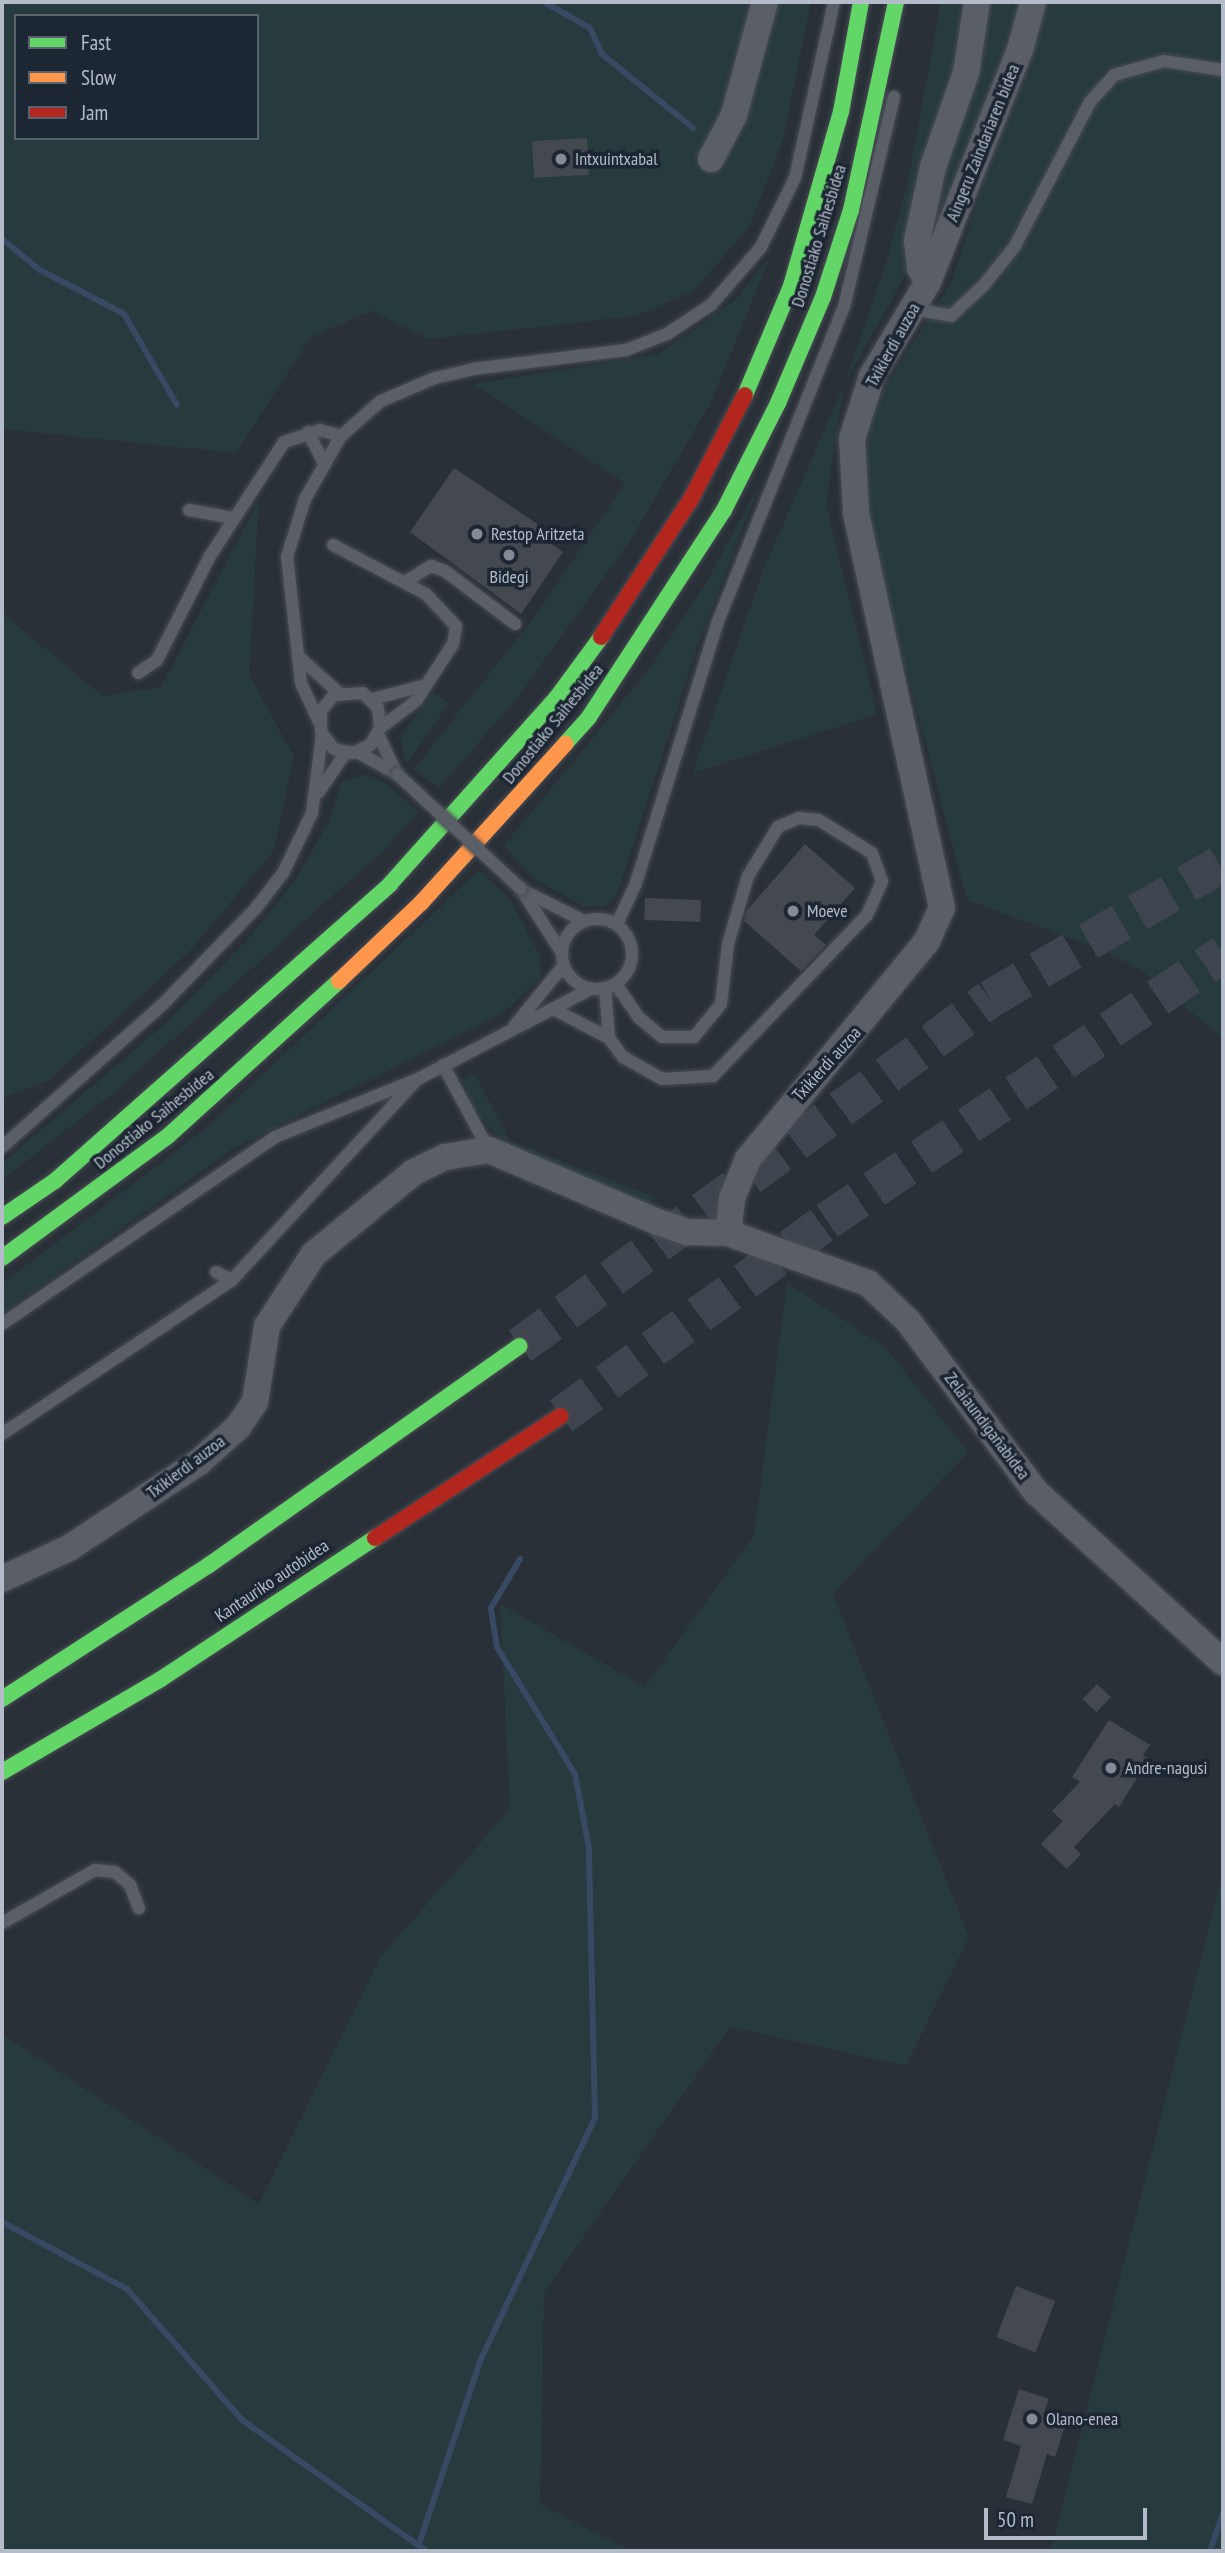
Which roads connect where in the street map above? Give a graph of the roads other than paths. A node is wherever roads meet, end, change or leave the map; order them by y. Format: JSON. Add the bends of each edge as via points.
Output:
{"nodes":[{"id":1,"x":765,"y":2,"type":"edge"},
{"id":2,"x":834,"y":2,"type":"edge"},
{"id":3,"x":861,"y":2,"type":"edge"},
{"id":4,"x":895,"y":2,"type":"edge"},
{"id":5,"x":905,"y":2,"type":"edge"},
{"id":6,"x":977,"y":2,"type":"edge"},
{"id":7,"x":1033,"y":2,"type":"edge"},
{"id":8,"x":905,"y":33,"type":"dead end"},
{"id":9,"x":1223,"y":71,"type":"edge"},
{"id":10,"x":896,"y":88,"type":"dead end"},
{"id":11,"x":711,"y":159,"type":"dead end"},
{"id":12,"x":928,"y":282,"type":"junction"},
{"id":13,"x":913,"y":309,"type":"junction"},
{"id":14,"x":309,"y":432,"type":"junction"},
{"id":15,"x":341,"y":436,"type":"junction"},
{"id":16,"x":324,"y":464,"type":"junction"},
{"id":17,"x":189,"y":510,"type":"dead end"},
{"id":18,"x":233,"y":518,"type":"junction"},
{"id":19,"x":333,"y":545,"type":"dead end"},
{"id":20,"x":405,"y":582,"type":"junction"},
{"id":21,"x":515,"y":624,"type":"dead end"},
{"id":22,"x":298,"y":656,"type":"junction"},
{"id":23,"x":138,"y":673,"type":"dead end"},
{"id":24,"x":426,"y":685,"type":"junction"},
{"id":25,"x":339,"y":693,"type":"junction"},
{"id":26,"x":372,"y":699,"type":"junction"},
{"id":27,"x":321,"y":729,"type":"junction"},
{"id":28,"x":379,"y":731,"type":"junction"},
{"id":29,"x":351,"y":752,"type":"junction"},
{"id":30,"x":397,"y":774,"type":"junction"},
{"id":31,"x":319,"y":792,"type":"junction"},
{"id":32,"x":521,"y":889,"type":"junction"},
{"id":33,"x":584,"y":921,"type":"junction"},
{"id":34,"x":617,"y":924,"type":"junction"},
{"id":35,"x":563,"y":959,"type":"junction"},
{"id":36,"x":611,"y":986,"type":"junction"},
{"id":37,"x":591,"y":989,"type":"junction"},
{"id":38,"x":555,"y":1010,"type":"junction"},
{"id":39,"x":513,"y":1028,"type":"junction"},
{"id":40,"x":609,"y":1038,"type":"junction"},
{"id":41,"x":443,"y":1065,"type":"junction"},
{"id":42,"x":418,"y":1079,"type":"junction"},
{"id":43,"x":4,"y":1144,"type":"edge"},
{"id":44,"x":489,"y":1150,"type":"junction"},
{"id":45,"x":2,"y":1217,"type":"edge"},
{"id":46,"x":728,"y":1233,"type":"junction"},
{"id":47,"x":2,"y":1258,"type":"edge"},
{"id":48,"x":216,"y":1272,"type":"dead end"},
{"id":49,"x":232,"y":1280,"type":"junction"},
{"id":50,"x":2,"y":1324,"type":"edge"},
{"id":51,"x":520,"y":1346,"type":"tunnel mouth"},
{"id":52,"x":561,"y":1416,"type":"tunnel mouth"},
{"id":53,"x":2,"y":1434,"type":"edge"},
{"id":54,"x":2,"y":1579,"type":"edge"},
{"id":55,"x":1223,"y":1662,"type":"edge"},
{"id":56,"x":2,"y":1699,"type":"edge"},
{"id":57,"x":2,"y":1772,"type":"edge"},
{"id":58,"x":139,"y":1908,"type":"dead end"},
{"id":59,"x":2,"y":1923,"type":"edge"}],
"edges":[{"from":1,"to":11,"type":"street","via":[[734,115]]},
{"from":2,"to":15,"type":"lane","via":[[795,178],[761,247],[711,305],[667,334],[626,350],[435,379],[381,401]]},
{"from":3,"to":45,"type":"highway","name":"Donostiako Saihesbidea","via":[[841,112],[791,286],[748,390],[691,499],[630,597],[549,707],[390,884],[66,1171]]},
{"from":4,"to":47,"type":"highway","name":"Donostiako Saihesbidea","via":[[851,210],[823,297],[783,392],[724,510],[589,717],[421,903],[305,1014],[168,1136]]},
{"from":5,"to":8,"type":"lane"},
{"from":6,"to":12,"type":"street","name":"Txikierdi auzoa","via":[[966,73],[933,167],[917,241],[920,268]]},
{"from":7,"to":12,"type":"street","name":"Aingeru Zaindariaren bidea","via":[[1020,50]]},
{"from":9,"to":13,"type":"lane","via":[[1164,61],[1114,75],[1090,102],[1015,246],[984,285],[951,316]]},
{"from":10,"to":34,"type":"lane","via":[[844,307],[717,624],[636,883]]},
{"from":12,"to":13,"type":"street","name":"Txikierdi auzoa"},
{"from":13,"to":46,"type":"street","name":"Txikierdi auzoa","via":[[861,405],[850,472],[888,677],[942,908],[927,941],[748,1159],[732,1198]]},
{"from":14,"to":15,"type":"lane"},
{"from":14,"to":16,"type":"lane"},
{"from":14,"to":18,"type":"lane","via":[[284,442]]},
{"from":15,"to":16,"type":"lane"},
{"from":16,"to":22,"type":"lane","via":[[305,499],[287,557]]},
{"from":17,"to":18,"type":"lane"},
{"from":18,"to":23,"type":"lane","via":[[157,660]]},
{"from":19,"to":20,"type":"lane"},
{"from":20,"to":21,"type":"lane","via":[[431,566],[445,571]]},
{"from":20,"to":24,"type":"lane","via":[[449,614],[456,626],[453,643]]},
{"from":22,"to":25,"type":"lane"},
{"from":22,"to":27,"type":"lane","via":[[305,701]]},
{"from":24,"to":26,"type":"lane"},
{"from":24,"to":28,"type":"lane","via":[[416,701]]},
{"from":25,"to":26,"type":"lane","via":[[354,691]]},
{"from":25,"to":27,"type":"lane","via":[[326,702]]},
{"from":26,"to":28,"type":"lane"},
{"from":27,"to":29,"type":"lane"},
{"from":27,"to":31,"type":"lane"},
{"from":28,"to":29,"type":"lane"},
{"from":28,"to":30,"type":"lane"},
{"from":29,"to":30,"type":"lane"},
{"from":29,"to":31,"type":"lane"},
{"from":30,"to":32,"type":"lane","bridge":true},
{"from":31,"to":43,"type":"lane","via":[[303,839],[256,908],[162,1005]]},
{"from":32,"to":33,"type":"lane"},
{"from":32,"to":35,"type":"lane"},
{"from":33,"to":34,"type":"lane"},
{"from":33,"to":35,"type":"lane","via":[[570,931]]},
{"from":34,"to":36,"type":"lane","via":[[632,947],[632,961]]},
{"from":35,"to":37,"type":"lane","via":[[578,984]]},
{"from":35,"to":39,"type":"lane"},
{"from":36,"to":37,"type":"lane"},
{"from":36,"to":40,"type":"lane"},
{"from":36,"to":40,"type":"lane","via":[[662,1037],[694,1037],[721,1004],[728,944],[748,876],[778,827],[799,818],[819,820],[872,853],[882,881],[867,915],[713,1076],[662,1079],[623,1057]]},
{"from":37,"to":38,"type":"lane"},
{"from":38,"to":39,"type":"lane"},
{"from":38,"to":40,"type":"lane"},
{"from":39,"to":41,"type":"lane"},
{"from":41,"to":42,"type":"lane"},
{"from":41,"to":44,"type":"lane"},
{"from":42,"to":49,"type":"lane"},
{"from":42,"to":50,"type":"lane","via":[[275,1137]]},
{"from":44,"to":46,"type":"street","via":[[658,1222],[687,1231]]},
{"from":44,"to":54,"type":"street","name":"Txikierdi auzoa","via":[[445,1157],[414,1171],[314,1254],[267,1326],[255,1402],[209,1453],[69,1548]]},
{"from":46,"to":55,"type":"street","name":"Zelaiaundigañabidea","via":[[868,1283],[908,1321],[1036,1492]]},
{"from":48,"to":49,"type":"lane"},
{"from":49,"to":53,"type":"lane"},
{"from":51,"to":56,"type":"highway","via":[[209,1565]]},
{"from":52,"to":57,"type":"highway","name":"Kantauriko autobidea","via":[[161,1679]]},
{"from":58,"to":59,"type":"lane","via":[[130,1885],[114,1872],[95,1870]]}]}
